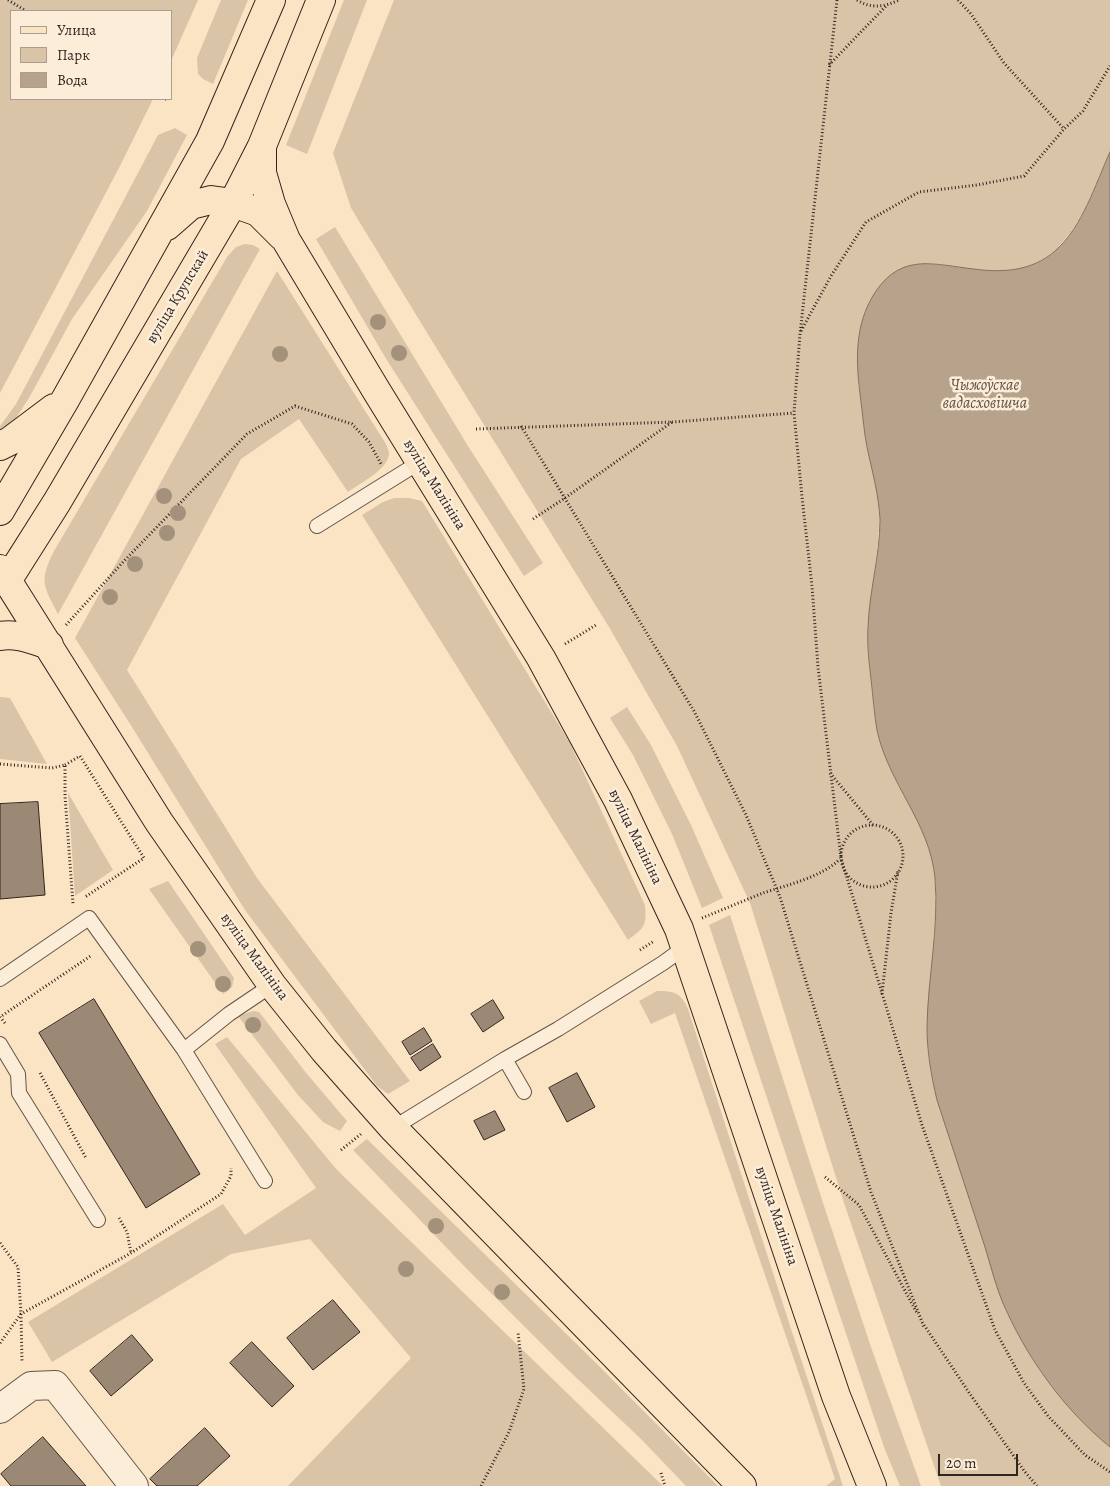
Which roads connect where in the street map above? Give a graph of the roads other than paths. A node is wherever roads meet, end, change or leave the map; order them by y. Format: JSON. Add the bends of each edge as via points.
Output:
{"nodes":[{"id":1,"x":271,"y":0,"type":"edge"},
{"id":2,"x":321,"y":0,"type":"edge"},
{"id":3,"x":262,"y":146,"type":"junction"},
{"id":4,"x":233,"y":203,"type":"junction"},
{"id":5,"x":157,"y":235,"type":"junction"},
{"id":6,"x":286,"y":240,"type":"junction"},
{"id":7,"x":65,"y":400,"type":"junction"},
{"id":8,"x":0,"y":446,"type":"edge"},
{"id":9,"x":420,"y":462,"type":"junction"},
{"id":10,"x":0,"y":511,"type":"edge"},
{"id":11,"x":317,"y":526,"type":"dead end"},
{"id":12,"x":4,"y":575,"type":"edge"},
{"id":13,"x":57,"y":635,"type":"junction"},
{"id":14,"x":0,"y":636,"type":"edge"},
{"id":15,"x":685,"y":947,"type":"junction"},
{"id":16,"x":0,"y":979,"type":"edge"},
{"id":17,"x":272,"y":985,"type":"junction"},
{"id":18,"x":0,"y":1044,"type":"edge"},
{"id":19,"x":184,"y":1050,"type":"junction"},
{"id":20,"x":505,"y":1059,"type":"junction"},
{"id":21,"x":524,"y":1092,"type":"dead end"},
{"id":22,"x":393,"y":1128,"type":"junction"},
{"id":23,"x":265,"y":1181,"type":"dead end"},
{"id":24,"x":98,"y":1220,"type":"dead end"},
{"id":25,"x":0,"y":1409,"type":"edge"},
{"id":26,"x":134,"y":1486,"type":"edge"},
{"id":27,"x":742,"y":1486,"type":"edge"},
{"id":28,"x":872,"y":1486,"type":"edge"}],
"edges":[{"from":1,"to":5,"type":"main road","via":[[210,140]]},
{"from":2,"to":3,"type":"main road","name":"вуліца Крупскай"},
{"from":3,"to":4,"type":"main road","name":"вуліца Крупскай"},
{"from":3,"to":6,"type":"main road","name":"вуліца Малініна","via":[[262,173]]},
{"from":4,"to":5,"type":"main road","name":"вуліца Малініна","via":[[210,200],[191,205]]},
{"from":4,"to":6,"type":"main road","name":"вуліца Малініна","via":[[258,212]]},
{"from":4,"to":12,"type":"main road","name":"вуліца Крупскай","via":[[57,502]]},
{"from":5,"to":7,"type":"main road"},
{"from":6,"to":9,"type":"main road","name":"вуліца Малініна"},
{"from":7,"to":8,"type":"main road"},
{"from":7,"to":10,"type":"main road"},
{"from":9,"to":11,"type":"lane"},
{"from":9,"to":15,"type":"main road","name":"вуліца Малініна","via":[[541,658],[583,733],[618,800]]},
{"from":12,"to":13,"type":"main road","name":"вуліца Малініна"},
{"from":13,"to":14,"type":"main road"},
{"from":13,"to":17,"type":"main road","name":"вуліца Малініна","via":[[159,822]]},
{"from":15,"to":20,"type":"lane","via":[[558,1029]]},
{"from":15,"to":28,"type":"main road","name":"вуліца Малініна","via":[[836,1396]]},
{"from":16,"to":19,"type":"lane","via":[[89,918]]},
{"from":17,"to":19,"type":"lane"},
{"from":17,"to":22,"type":"main road","name":"вуліца Малініна"},
{"from":18,"to":24,"type":"lane","via":[[18,1074],[19,1093]]},
{"from":19,"to":23,"type":"lane"},
{"from":20,"to":21,"type":"lane"},
{"from":20,"to":22,"type":"lane"},
{"from":22,"to":27,"type":"main road","name":"вуліца Малініна"},
{"from":25,"to":26,"type":"street","via":[[31,1386],[55,1385]]}]}
